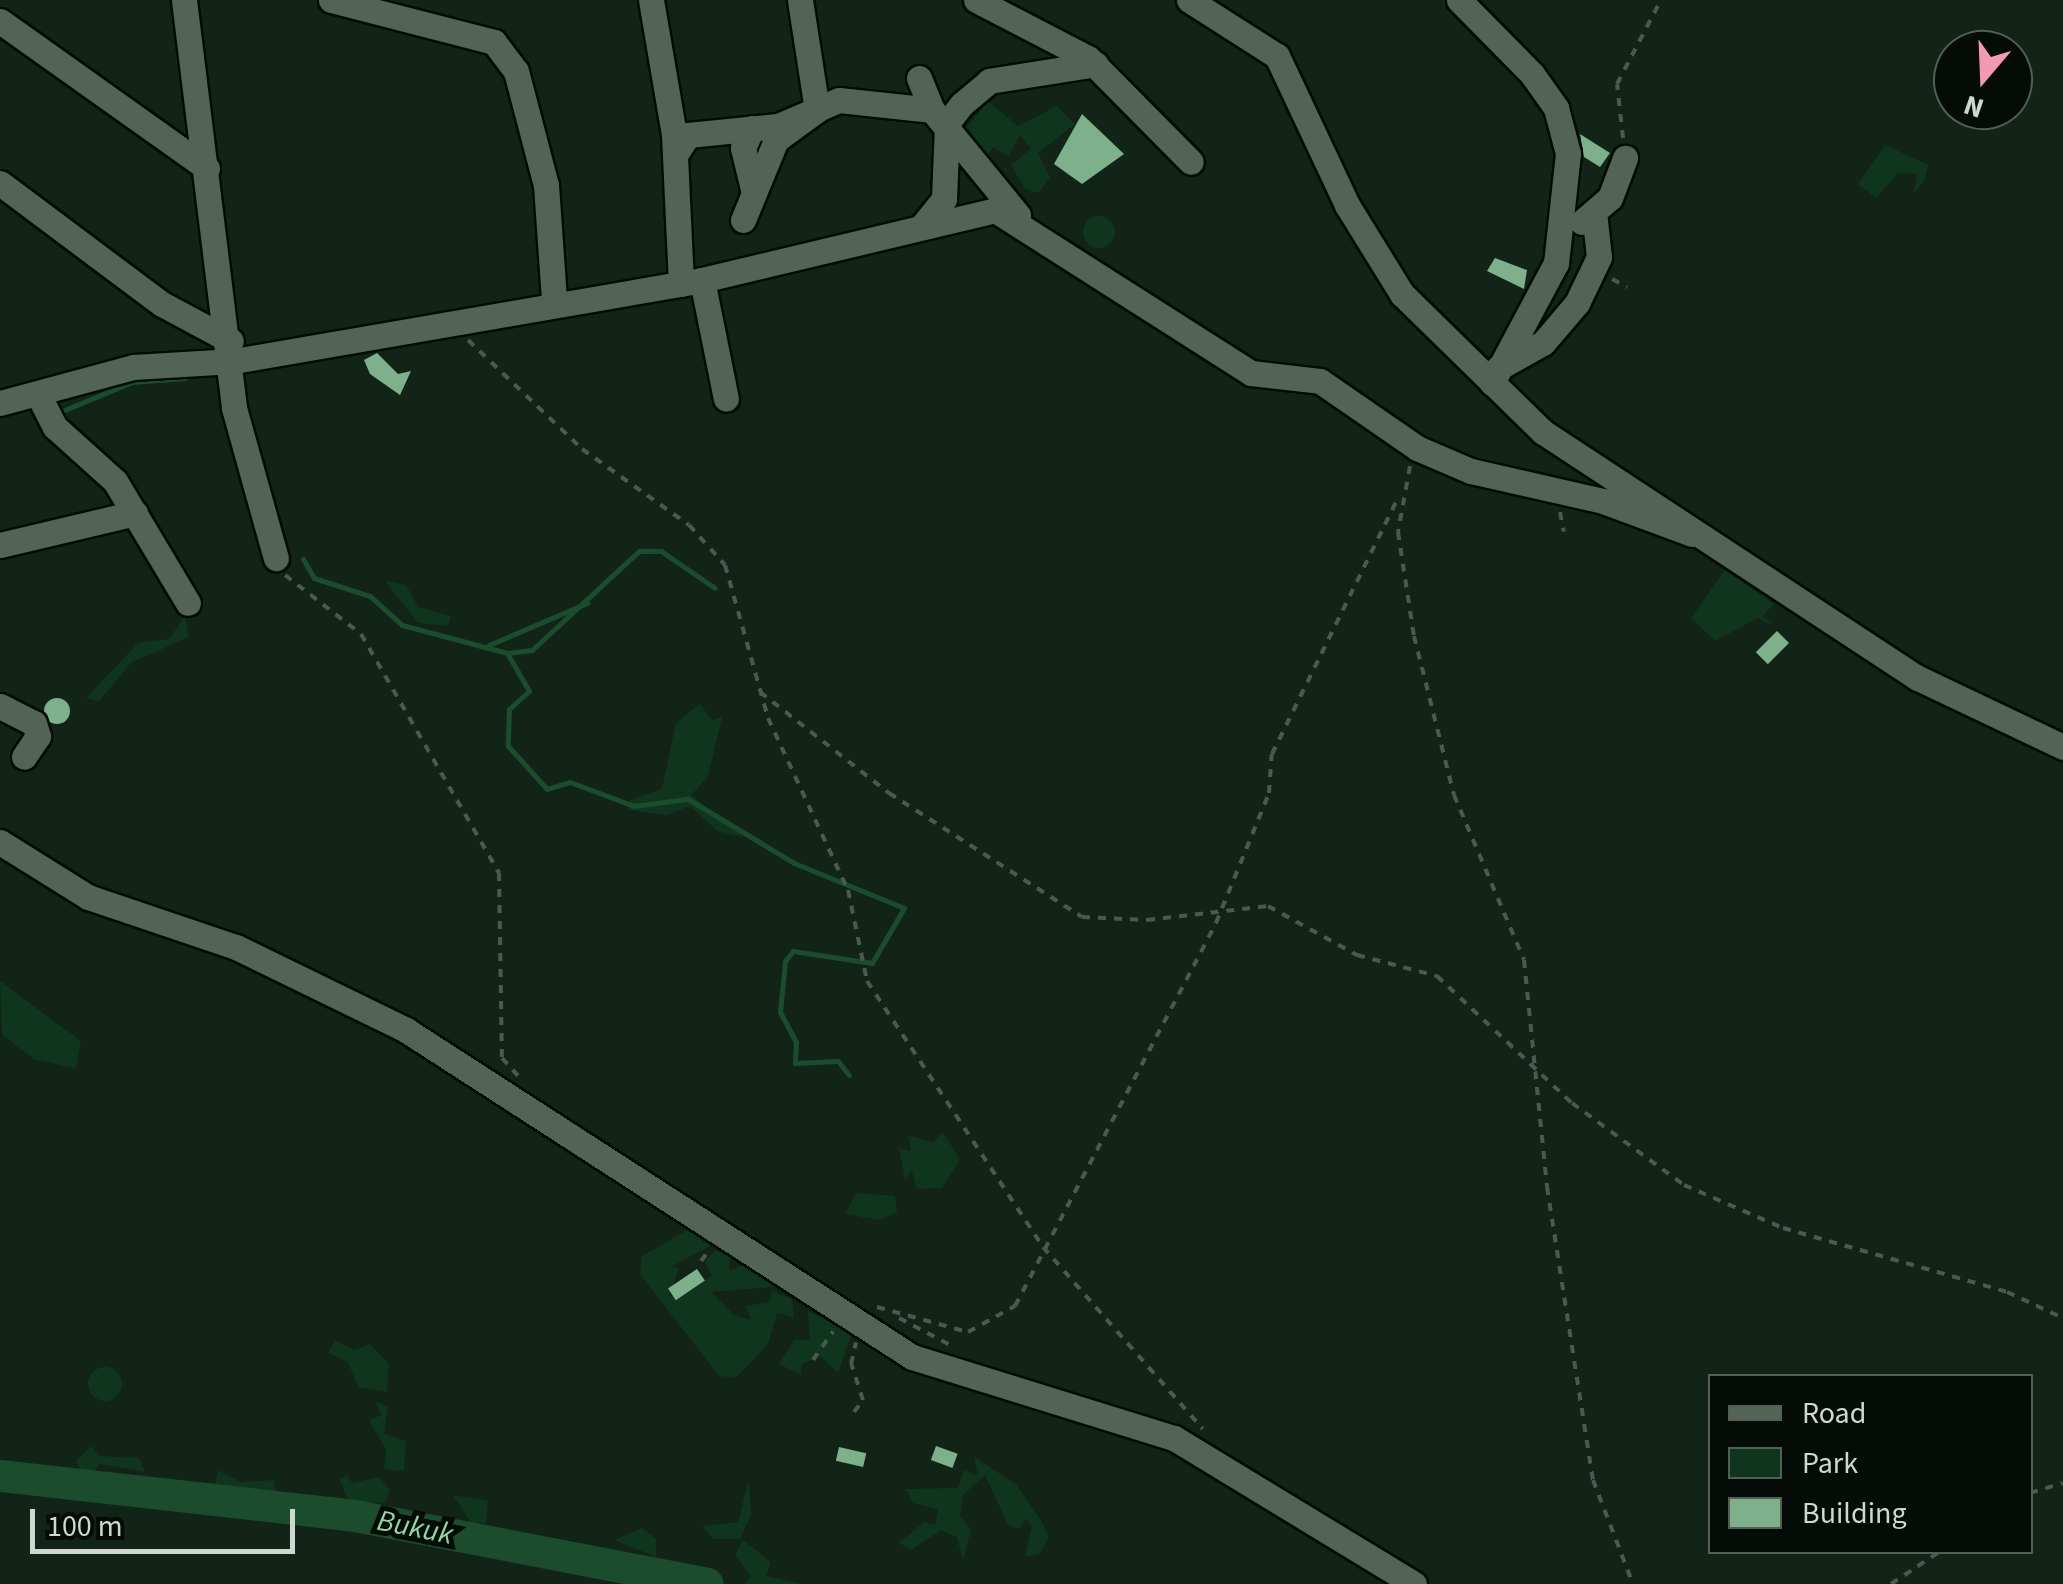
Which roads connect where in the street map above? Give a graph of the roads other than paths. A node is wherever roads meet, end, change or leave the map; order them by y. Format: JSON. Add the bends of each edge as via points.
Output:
{"nodes":[{"id":1,"x":184,"y":0,"type":"edge"},
{"id":2,"x":332,"y":0,"type":"edge"},
{"id":3,"x":651,"y":0,"type":"edge"},
{"id":4,"x":800,"y":0,"type":"edge"},
{"id":5,"x":976,"y":0,"type":"edge"},
{"id":6,"x":1190,"y":0,"type":"edge"},
{"id":7,"x":1458,"y":0,"type":"edge"},
{"id":8,"x":0,"y":21,"type":"edge"},
{"id":9,"x":1096,"y":64,"type":"junction"},
{"id":10,"x":919,"y":78,"type":"dead end"},
{"id":11,"x":817,"y":110,"type":"junction"},
{"id":12,"x":940,"y":117,"type":"junction"},
{"id":13,"x":747,"y":138,"type":"junction"},
{"id":14,"x":676,"y":155,"type":"junction"},
{"id":15,"x":1626,"y":158,"type":"road end"},
{"id":16,"x":1191,"y":162,"type":"dead end"},
{"id":17,"x":207,"y":168,"type":"junction"},
{"id":18,"x":0,"y":183,"type":"edge"},
{"id":19,"x":754,"y":193,"type":"junction"},
{"id":20,"x":1594,"y":212,"type":"junction"},
{"id":21,"x":1021,"y":218,"type":"junction"},
{"id":22,"x":744,"y":220,"type":"dead end"},
{"id":23,"x":908,"y":235,"type":"junction"},
{"id":24,"x":1556,"y":264,"type":"junction"},
{"id":25,"x":692,"y":282,"type":"junction"},
{"id":26,"x":554,"y":299,"type":"junction"},
{"id":27,"x":232,"y":351,"type":"junction"},
{"id":28,"x":1495,"y":376,"type":"junction"},
{"id":29,"x":39,"y":396,"type":"junction"},
{"id":30,"x":726,"y":399,"type":"dead end"},
{"id":31,"x":0,"y":403,"type":"edge"},
{"id":32,"x":135,"y":513,"type":"junction"},
{"id":33,"x":1692,"y":534,"type":"junction"},
{"id":34,"x":0,"y":544,"type":"edge"},
{"id":35,"x":276,"y":558,"type":"road end"},
{"id":36,"x":188,"y":603,"type":"dead end"},
{"id":37,"x":0,"y":706,"type":"edge"},
{"id":38,"x":2063,"y":747,"type":"edge"},
{"id":39,"x":24,"y":757,"type":"dead end"},
{"id":40,"x":0,"y":842,"type":"edge"},
{"id":41,"x":1414,"y":1584,"type":"edge"}],
"edges":[{"from":1,"to":17,"type":"street"},
{"from":2,"to":26,"type":"street","via":[[494,42],[516,72],[543,167]]},
{"from":3,"to":14,"type":"street"},
{"from":4,"to":11,"type":"street"},
{"from":5,"to":9,"type":"street"},
{"from":6,"to":28,"type":"street","via":[[1277,56],[1347,204],[1402,294]]},
{"from":7,"to":24,"type":"street","via":[[1556,108],[1569,184]]},
{"from":8,"to":17,"type":"street"},
{"from":9,"to":12,"type":"street","via":[[989,81]]},
{"from":9,"to":16,"type":"street"},
{"from":10,"to":12,"type":"street"},
{"from":11,"to":12,"type":"street","via":[[840,100]]},
{"from":11,"to":13,"type":"street"},
{"from":11,"to":19,"type":"street","via":[[776,140]]},
{"from":12,"to":21,"type":"street"},
{"from":12,"to":23,"type":"street","via":[[944,200]]},
{"from":13,"to":14,"type":"street","via":[[712,130],[688,136]]},
{"from":13,"to":19,"type":"street"},
{"from":14,"to":25,"type":"street"},
{"from":15,"to":20,"type":"street"},
{"from":17,"to":27,"type":"street"},
{"from":18,"to":27,"type":"street"},
{"from":19,"to":22,"type":"street"},
{"from":20,"to":24,"type":"street"},
{"from":20,"to":28,"type":"street","via":[[1599,257],[1578,303],[1543,343]]},
{"from":21,"to":23,"type":"street","via":[[972,211]]},
{"from":21,"to":33,"type":"street","via":[[1202,348],[1250,373],[1320,381],[1417,448]]},
{"from":23,"to":25,"type":"street"},
{"from":24,"to":28,"type":"street"},
{"from":25,"to":26,"type":"street"},
{"from":25,"to":30,"type":"street"},
{"from":26,"to":27,"type":"street"},
{"from":27,"to":29,"type":"street","via":[[134,367]]},
{"from":27,"to":35,"type":"street","via":[[234,408]]},
{"from":28,"to":33,"type":"street","via":[[1543,432]]},
{"from":29,"to":31,"type":"street"},
{"from":29,"to":32,"type":"street","via":[[55,427],[96,460]]},
{"from":32,"to":34,"type":"street"},
{"from":32,"to":36,"type":"street"},
{"from":33,"to":38,"type":"street","via":[[1972,709]]},
{"from":37,"to":39,"type":"street","via":[[34,723],[38,736]]},
{"from":40,"to":41,"type":"street","via":[[88,897],[236,946],[449,1054],[846,1322],[933,1366],[1174,1438]]}]}
